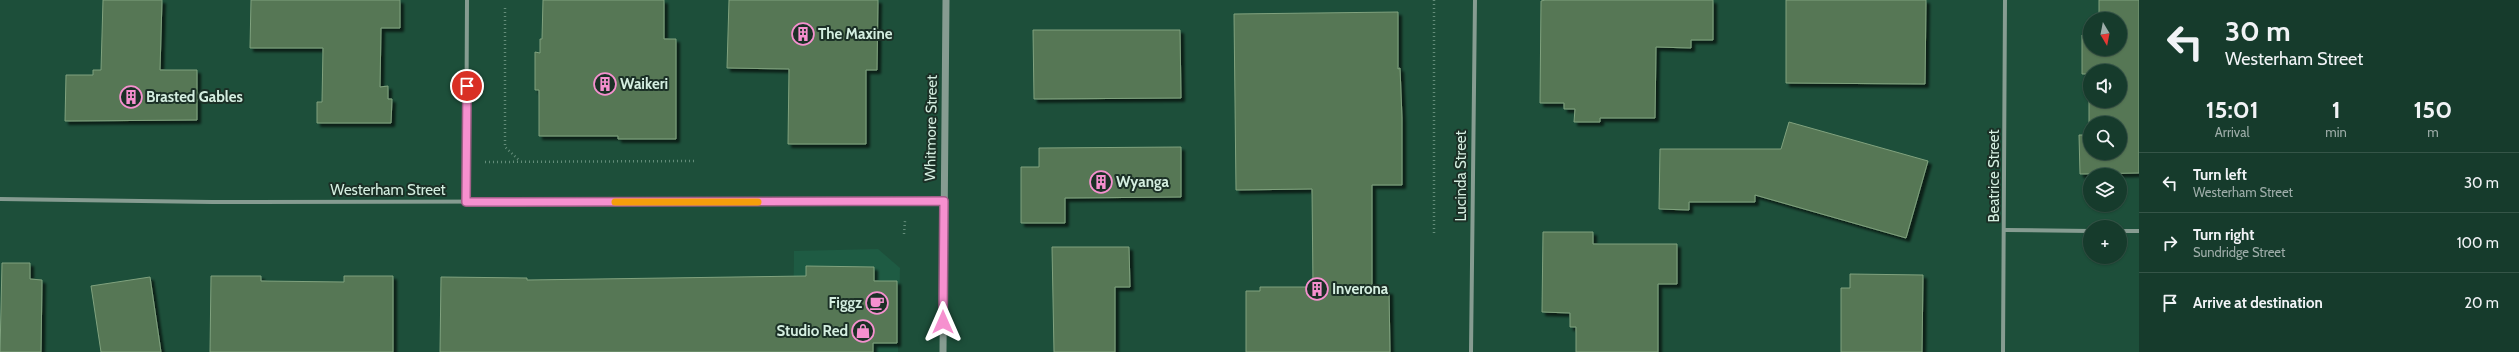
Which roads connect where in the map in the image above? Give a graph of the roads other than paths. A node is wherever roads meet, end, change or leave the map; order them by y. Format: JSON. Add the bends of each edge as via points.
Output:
{"nodes":[{"id":1,"x":467,"y":0,"type":"edge"},
{"id":2,"x":946,"y":0,"type":"edge"},
{"id":3,"x":1475,"y":0,"type":"edge"},
{"id":4,"x":2005,"y":0,"type":"edge"},
{"id":5,"x":0,"y":199,"type":"edge"},
{"id":6,"x":944,"y":201,"type":"junction"},
{"id":7,"x":466,"y":202,"type":"junction"},
{"id":8,"x":2006,"y":230,"type":"junction"},
{"id":9,"x":2083,"y":231,"type":"edge"},
{"id":10,"x":2127,"y":231,"type":"edge"},
{"id":11,"x":2139,"y":231,"type":"edge"},
{"id":12,"x":943,"y":352,"type":"edge"},
{"id":13,"x":1472,"y":352,"type":"edge"},
{"id":14,"x":2003,"y":352,"type":"edge"}],
"edges":[{"from":1,"to":7,"type":"street"},
{"from":2,"to":6,"type":"street","name":"Whitmore Street"},
{"from":3,"to":13,"type":"street","name":"Lucinda Street"},
{"from":4,"to":8,"type":"street","name":"Beatrice Street"},
{"from":5,"to":7,"type":"street","name":"Westerham Street"},
{"from":6,"to":7,"type":"street","name":"Westerham Street"},
{"from":6,"to":12,"type":"street","name":"Whitmore Street"},
{"from":8,"to":9,"type":"street"},
{"from":8,"to":14,"type":"street","name":"Beatrice Street"},
{"from":10,"to":11,"type":"street"}]}
